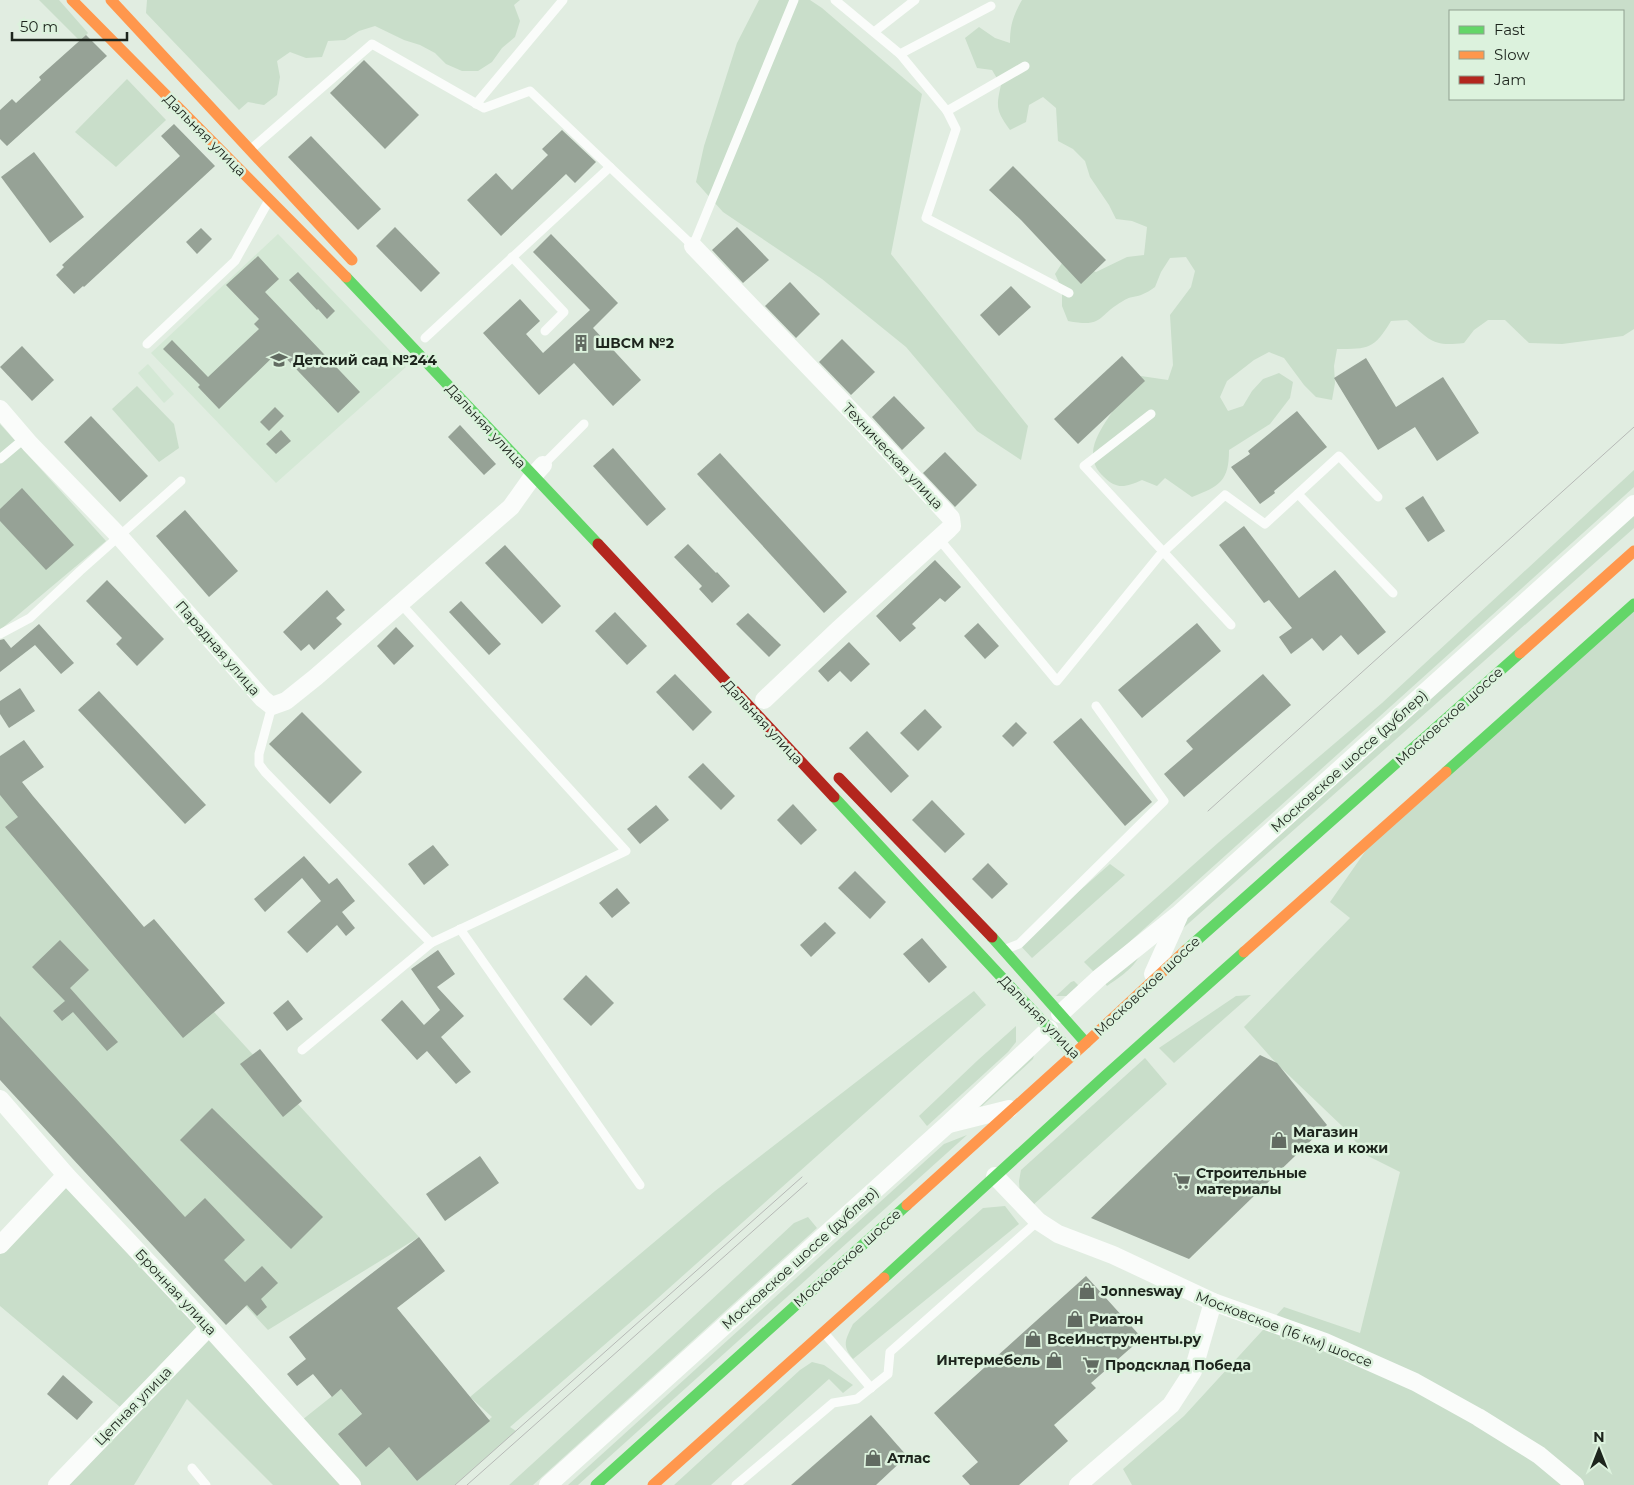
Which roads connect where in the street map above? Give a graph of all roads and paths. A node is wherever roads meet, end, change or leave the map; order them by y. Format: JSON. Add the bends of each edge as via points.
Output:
{"nodes":[{"id":1,"x":72,"y":0,"type":"edge"},
{"id":2,"x":111,"y":0,"type":"edge"},
{"id":3,"x":563,"y":0,"type":"edge"},
{"id":4,"x":794,"y":0,"type":"edge"},
{"id":5,"x":835,"y":0,"type":"edge"},
{"id":6,"x":915,"y":0,"type":"edge"},
{"id":7,"x":991,"y":6,"type":"dead end"},
{"id":8,"x":874,"y":32,"type":"junction"},
{"id":9,"x":900,"y":54,"type":"junction"},
{"id":10,"x":1024,"y":66,"type":"dead end"},
{"id":11,"x":476,"y":104,"type":"junction"},
{"id":12,"x":947,"y":111,"type":"junction"},
{"id":13,"x":249,"y":151,"type":"junction"},
{"id":14,"x":610,"y":167,"type":"junction"},
{"id":15,"x":270,"y":200,"type":"junction"},
{"id":16,"x":693,"y":246,"type":"junction"},
{"id":17,"x":512,"y":257,"type":"junction"},
{"id":18,"x":363,"y":272,"type":"dead end"},
{"id":19,"x":1069,"y":293,"type":"dead end"},
{"id":20,"x":546,"y":331,"type":"dead end"},
{"id":21,"x":425,"y":337,"type":"dead end"},
{"id":22,"x":147,"y":344,"type":"dead end"},
{"id":23,"x":0,"y":409,"type":"edge"},
{"id":24,"x":1151,"y":414,"type":"dead end"},
{"id":25,"x":584,"y":424,"type":"dead end"},
{"id":26,"x":25,"y":438,"type":"junction"},
{"id":27,"x":0,"y":459,"type":"edge"},
{"id":28,"x":541,"y":468,"type":"junction"},
{"id":29,"x":181,"y":481,"type":"dead end"},
{"id":30,"x":1298,"y":494,"type":"junction"},
{"id":31,"x":1378,"y":497,"type":"dead end"},
{"id":32,"x":1634,"y":504,"type":"edge"},
{"id":33,"x":119,"y":536,"type":"junction"},
{"id":34,"x":939,"y":538,"type":"junction"},
{"id":35,"x":1634,"y":551,"type":"edge"},
{"id":36,"x":1164,"y":552,"type":"junction"},
{"id":37,"x":1393,"y":593,"type":"dead end"},
{"id":38,"x":400,"y":604,"type":"junction"},
{"id":39,"x":1634,"y":604,"type":"edge"},
{"id":40,"x":1231,"y":625,"type":"dead end"},
{"id":41,"x":0,"y":634,"type":"edge"},
{"id":42,"x":764,"y":700,"type":"dead end"},
{"id":43,"x":272,"y":706,"type":"junction"},
{"id":44,"x":1096,"y":706,"type":"dead end"},
{"id":45,"x":833,"y":772,"type":"dead end"},
{"id":46,"x":1180,"y":913,"type":"junction"},
{"id":47,"x":460,"y":929,"type":"junction"},
{"id":48,"x":431,"y":943,"type":"junction"},
{"id":49,"x":1004,"y":950,"type":"junction"},
{"id":50,"x":1150,"y":982,"type":"junction"},
{"id":51,"x":1060,"y":1014,"type":"junction"},
{"id":52,"x":1049,"y":1029,"type":"junction"},
{"id":53,"x":1088,"y":1047,"type":"junction"},
{"id":54,"x":302,"y":1050,"type":"dead end"},
{"id":55,"x":1077,"y":1057,"type":"junction"},
{"id":56,"x":0,"y":1099,"type":"edge"},
{"id":57,"x":1014,"y":1108,"type":"junction"},
{"id":58,"x":948,"y":1124,"type":"junction"},
{"id":59,"x":66,"y":1175,"type":"junction"},
{"id":60,"x":995,"y":1176,"type":"junction"},
{"id":61,"x":640,"y":1185,"type":"dead end"},
{"id":62,"x":1038,"y":1221,"type":"junction"},
{"id":63,"x":0,"y":1245,"type":"edge"},
{"id":64,"x":1213,"y":1302,"type":"junction"},
{"id":65,"x":209,"y":1327,"type":"junction"},
{"id":66,"x":824,"y":1333,"type":"junction"},
{"id":67,"x":871,"y":1388,"type":"junction"},
{"id":68,"x":192,"y":1468,"type":"dead end"},
{"id":69,"x":57,"y":1485,"type":"edge"},
{"id":70,"x":206,"y":1485,"type":"edge"},
{"id":71,"x":352,"y":1485,"type":"edge"},
{"id":72,"x":548,"y":1485,"type":"edge"},
{"id":73,"x":596,"y":1485,"type":"edge"},
{"id":74,"x":653,"y":1485,"type":"edge"},
{"id":75,"x":736,"y":1485,"type":"edge"},
{"id":76,"x":1078,"y":1485,"type":"edge"},
{"id":77,"x":1575,"y":1485,"type":"edge"}],
"edges":[{"from":1,"to":15,"type":"main road","name":"Дальняя улица"},
{"from":2,"to":13,"type":"main road","name":"Дальняя улица"},
{"from":3,"to":11,"type":"lane"},
{"from":4,"to":16,"type":"lane"},
{"from":5,"to":8,"type":"lane"},
{"from":6,"to":8,"type":"lane"},
{"from":7,"to":9,"type":"lane"},
{"from":8,"to":9,"type":"lane"},
{"from":9,"to":12,"type":"lane"},
{"from":10,"to":12,"type":"lane"},
{"from":11,"to":13,"type":"lane","via":[[372,44]]},
{"from":11,"to":14,"type":"lane","via":[[484,108],[530,91]]},
{"from":12,"to":19,"type":"lane","via":[[956,129],[926,218]]},
{"from":13,"to":18,"type":"main road","name":"Дальняя улица"},
{"from":14,"to":16,"type":"lane"},
{"from":14,"to":17,"type":"lane"},
{"from":15,"to":22,"type":"lane","via":[[235,261]]},
{"from":15,"to":28,"type":"main road","name":"Дальняя улица"},
{"from":16,"to":34,"type":"street","name":"Техническая улица","via":[[951,518],[952,526]]},
{"from":17,"to":20,"type":"lane","via":[[564,312]]},
{"from":17,"to":21,"type":"lane"},
{"from":23,"to":26,"type":"street","name":"Парадная улица"},
{"from":24,"to":36,"type":"lane","via":[[1084,466]]},
{"from":25,"to":28,"type":"lane"},
{"from":26,"to":27,"type":"lane"},
{"from":26,"to":33,"type":"street","name":"Парадная улица"},
{"from":28,"to":38,"type":"street","name":"Парадная улица","via":[[511,507]]},
{"from":28,"to":52,"type":"main road","name":"Дальняя улица"},
{"from":29,"to":33,"type":"lane"},
{"from":30,"to":31,"type":"lane","via":[[1339,456]]},
{"from":30,"to":36,"type":"lane","via":[[1265,524],[1225,495]]},
{"from":30,"to":37,"type":"lane"},
{"from":32,"to":46,"type":"street","name":"Московское шоссе (дублер)"},
{"from":33,"to":41,"type":"lane","via":[[30,618]]},
{"from":33,"to":43,"type":"street","name":"Парадная улица"},
{"from":34,"to":36,"type":"lane","via":[[1057,681]]},
{"from":34,"to":42,"type":"street","name":"Техническая улица"},
{"from":35,"to":50,"type":"main road","name":"Московское шоссе"},
{"from":36,"to":40,"type":"lane"},
{"from":38,"to":43,"type":"street","name":"Парадная улица","via":[[286,701]]},
{"from":38,"to":47,"type":"lane","via":[[626,851]]},
{"from":39,"to":60,"type":"main road","via":[[1101,1071]]},
{"from":43,"to":48,"type":"lane","via":[[259,764]]},
{"from":44,"to":49,"type":"lane","via":[[1164,801],[1019,944]]},
{"from":45,"to":49,"type":"main road","name":"Дальняя улица"},
{"from":46,"to":50,"type":"street"},
{"from":46,"to":51,"type":"street","name":"Московское шоссе (дублер)"},
{"from":47,"to":48,"type":"lane"},
{"from":47,"to":61,"type":"lane"},
{"from":48,"to":54,"type":"lane"},
{"from":49,"to":51,"type":"main road","name":"Дальняя улица"},
{"from":50,"to":53,"type":"main road","name":"Московское шоссе"},
{"from":51,"to":53,"type":"main road","name":"Дальняя улица"},
{"from":52,"to":55,"type":"main road","name":"Дальняя улица"},
{"from":52,"to":58,"type":"street","name":"Московское шоссе (дублер)"},
{"from":53,"to":55,"type":"main road","name":"Московское шоссе"},
{"from":55,"to":57,"type":"main road","name":"Московское шоссе"},
{"from":56,"to":59,"type":"street","name":"Бронная улица"},
{"from":57,"to":58,"type":"street"},
{"from":57,"to":73,"type":"main road","name":"Московское шоссе"},
{"from":58,"to":72,"type":"street","name":"Московское шоссе (дублер)"},
{"from":59,"to":63,"type":"street"},
{"from":59,"to":65,"type":"street","name":"Бронная улица"},
{"from":60,"to":62,"type":"street","name":"Московское (16 км) шоссе"},
{"from":60,"to":66,"type":"main road"},
{"from":62,"to":64,"type":"street","name":"Московское (16 км) шоссе","via":[[1058,1234]]},
{"from":62,"to":67,"type":"lane","via":[[890,1352],[888,1374]]},
{"from":64,"to":76,"type":"street","via":[[1192,1371],[1171,1405]]},
{"from":64,"to":77,"type":"street","name":"Московское (16 км) шоссе","via":[[1325,1342],[1415,1382],[1539,1455]]},
{"from":65,"to":69,"type":"street","name":"Цепная улица"},
{"from":65,"to":71,"type":"street","name":"Бронная улица"},
{"from":66,"to":67,"type":"lane"},
{"from":66,"to":74,"type":"main road"},
{"from":67,"to":75,"type":"lane","via":[[856,1399],[833,1402]]},
{"from":68,"to":70,"type":"lane"}]}
